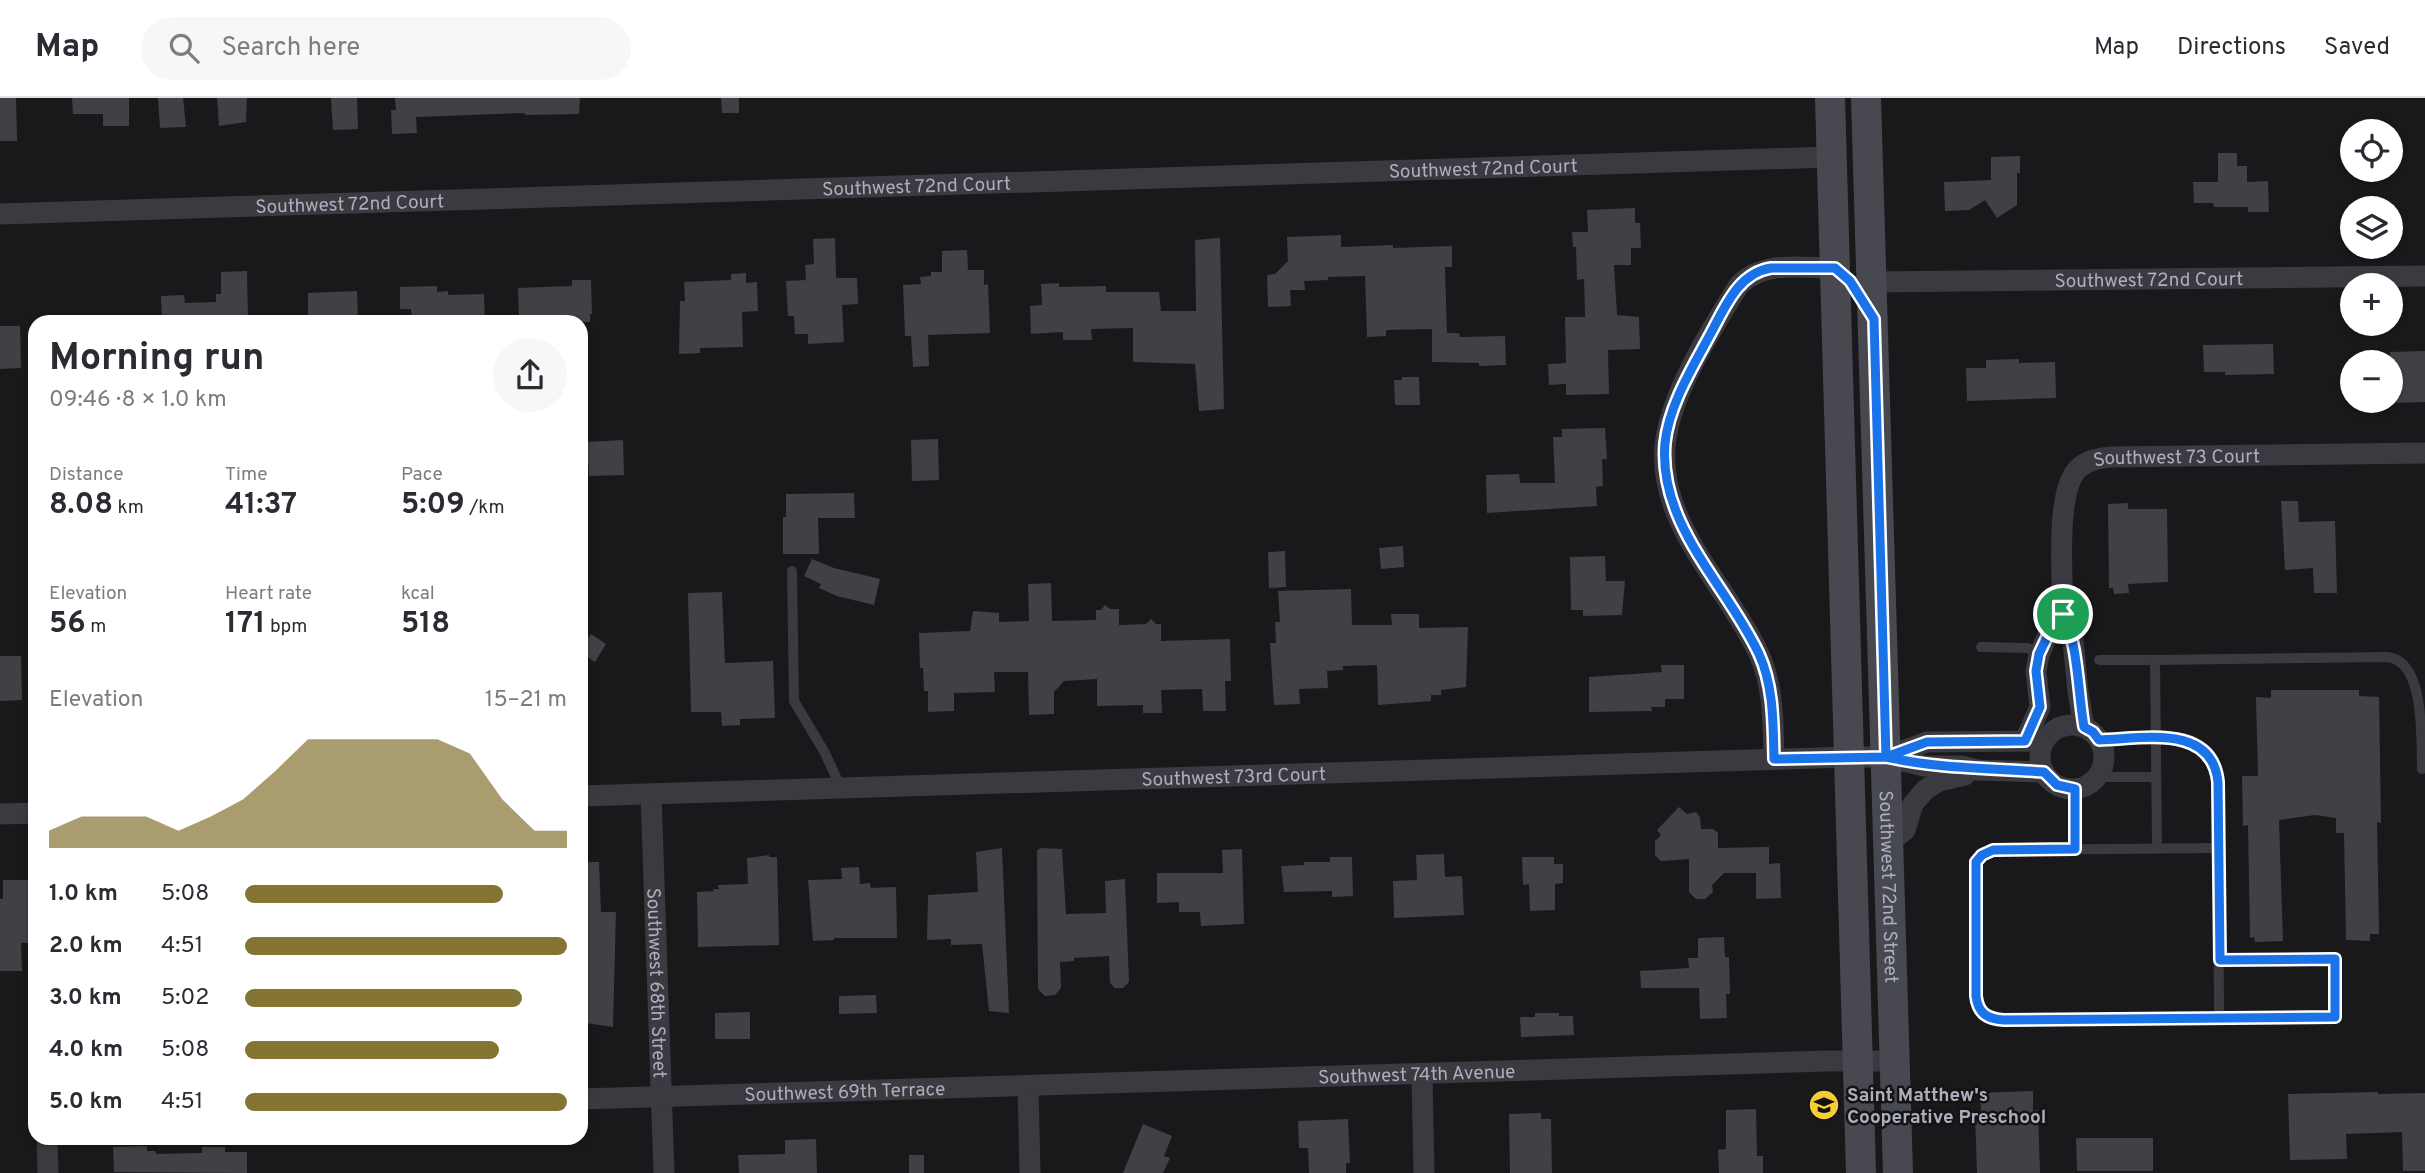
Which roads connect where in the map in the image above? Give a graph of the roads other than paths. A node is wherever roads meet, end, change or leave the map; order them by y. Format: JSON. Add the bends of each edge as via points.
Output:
{"nodes":[{"id":1,"x":1830,"y":98,"type":"edge"},
{"id":2,"x":1866,"y":98,"type":"edge"},
{"id":3,"x":1832,"y":158,"type":"junction"},
{"id":4,"x":0,"y":214,"type":"edge"},
{"id":5,"x":1835,"y":268,"type":"junction"},
{"id":6,"x":2425,"y":276,"type":"edge"},
{"id":7,"x":1873,"y":282,"type":"junction"},
{"id":8,"x":1874,"y":319,"type":"junction"},
{"id":9,"x":2425,"y":453,"type":"edge"},
{"id":10,"x":792,"y":571,"type":"dead end"},
{"id":11,"x":2063,"y":614,"type":"junction"},
{"id":12,"x":1981,"y":647,"type":"dead end"},
{"id":13,"x":2074,"y":651,"type":"junction"},
{"id":14,"x":2040,"y":652,"type":"junction"},
{"id":15,"x":2099,"y":660,"type":"dead end"},
{"id":16,"x":2155,"y":660,"type":"junction"},
{"id":17,"x":2092,"y":734,"type":"junction"},
{"id":18,"x":2156,"y":739,"type":"junction"},
{"id":19,"x":2034,"y":741,"type":"junction"},
{"id":20,"x":1849,"y":757,"type":"junction"},
{"id":21,"x":1886,"y":757,"type":"junction"},
{"id":22,"x":1774,"y":759,"type":"junction"},
{"id":23,"x":2422,"y":769,"type":"dead end"},
{"id":24,"x":1977,"y":770,"type":"junction"},
{"id":25,"x":2044,"y":772,"type":"junction"},
{"id":26,"x":2096,"y":777,"type":"junction"},
{"id":27,"x":2155,"y":777,"type":"junction"},
{"id":28,"x":841,"y":788,"type":"junction"},
{"id":29,"x":2075,"y":789,"type":"junction"},
{"id":30,"x":651,"y":794,"type":"junction"},
{"id":31,"x":588,"y":796,"type":"edge"},
{"id":32,"x":28,"y":813,"type":"edge"},
{"id":33,"x":0,"y":814,"type":"edge"},
{"id":34,"x":1888,"y":844,"type":"junction"},
{"id":35,"x":2157,"y":848,"type":"junction"},
{"id":36,"x":2218,"y":848,"type":"junction"},
{"id":37,"x":2075,"y":849,"type":"junction"},
{"id":38,"x":2220,"y":960,"type":"junction"},
{"id":39,"x":2219,"y":1017,"type":"junction"},
{"id":40,"x":1894,"y":1061,"type":"junction"},
{"id":41,"x":1858,"y":1062,"type":"junction"},
{"id":42,"x":1422,"y":1075,"type":"junction"},
{"id":43,"x":1028,"y":1086,"type":"junction"},
{"id":44,"x":661,"y":1097,"type":"junction"},
{"id":45,"x":588,"y":1099,"type":"edge"},
{"id":46,"x":47,"y":1145,"type":"edge"},
{"id":47,"x":48,"y":1173,"type":"edge"},
{"id":48,"x":664,"y":1173,"type":"edge"},
{"id":49,"x":1030,"y":1173,"type":"edge"},
{"id":50,"x":1424,"y":1173,"type":"edge"},
{"id":51,"x":1861,"y":1173,"type":"edge"},
{"id":52,"x":1898,"y":1173,"type":"edge"}],
"edges":[{"from":1,"to":3,"type":"main road","name":"Southwest 72nd Street"},
{"from":2,"to":7,"type":"main road","name":"Southwest 72nd Street"},
{"from":3,"to":4,"type":"street","name":"Southwest 72nd Court"},
{"from":3,"to":5,"type":"main road","name":"Southwest 72nd Street"},
{"from":5,"to":8,"type":"main road","via":[[1850,281]]},
{"from":5,"to":20,"type":"main road","name":"Southwest 72nd Street"},
{"from":5,"to":22,"type":"street","via":[[1771,268],[1746,278],[1693,366],[1673,410],[1665,442],[1671,498],[1764,667],[1772,706]]},
{"from":6,"to":7,"type":"street","name":"Southwest 72nd Court"},
{"from":7,"to":8,"type":"main road","name":"Southwest 72nd Street"},
{"from":8,"to":21,"type":"main road","name":"Southwest 72nd Street"},
{"from":9,"to":11,"type":"street","name":"Southwest 73 Court","via":[[2110,457],[2087,463],[2069,480],[2064,501]]},
{"from":10,"to":28,"type":"lane","via":[[794,701]]},
{"from":11,"to":13,"type":"street","name":"Southwest 73 Court","via":[[2072,631]]},
{"from":11,"to":14,"type":"street"},
{"from":12,"to":14,"type":"lane"},
{"from":13,"to":14,"type":"street"},
{"from":13,"to":17,"type":"street","name":"Southwest 73 Court"},
{"from":14,"to":19,"type":"street","via":[[2036,671],[2040,707]]},
{"from":15,"to":16,"type":"lane"},
{"from":16,"to":18,"type":"lane"},
{"from":16,"to":23,"type":"lane","via":[[2400,660],[2412,668],[2420,683]]},
{"from":17,"to":18,"type":"lane"},
{"from":17,"to":19,"type":"street","via":[[2077,725],[2061,726]]},
{"from":17,"to":26,"type":"street","via":[[2104,759]]},
{"from":18,"to":27,"type":"lane"},
{"from":18,"to":36,"type":"lane","via":[[2193,742],[2213,761],[2218,782]]},
{"from":19,"to":21,"type":"street","via":[[1927,742]]},
{"from":19,"to":25,"type":"street"},
{"from":20,"to":21,"type":"street","name":"Southwest 73rd Court"},
{"from":20,"to":22,"type":"street","name":"Southwest 73rd Court"},
{"from":20,"to":41,"type":"main road","name":"Southwest 72nd Street"},
{"from":21,"to":24,"type":"street","via":[[1924,766]]},
{"from":21,"to":34,"type":"main road","name":"Southwest 72nd Street"},
{"from":22,"to":28,"type":"street","name":"Southwest 73rd Court"},
{"from":24,"to":25,"type":"street"},
{"from":24,"to":34,"type":"street","via":[[1939,780],[1925,790],[1913,804],[1905,830]]},
{"from":25,"to":29,"type":"street","via":[[2057,785]]},
{"from":26,"to":27,"type":"lane"},
{"from":26,"to":29,"type":"street"},
{"from":27,"to":35,"type":"lane"},
{"from":28,"to":30,"type":"street","name":"Southwest 73rd Court"},
{"from":29,"to":37,"type":"lane"},
{"from":30,"to":31,"type":"street","name":"Southwest 73rd Court"},
{"from":30,"to":44,"type":"street","name":"Southwest 68th Street"},
{"from":32,"to":33,"type":"street"},
{"from":34,"to":40,"type":"main road","name":"Southwest 72nd Street"},
{"from":35,"to":36,"type":"lane"},
{"from":35,"to":37,"type":"lane"},
{"from":36,"to":38,"type":"lane"},
{"from":37,"to":39,"type":"lane","via":[[1993,850],[1976,862],[1976,996],[1981,1011],[1988,1018],[2004,1020]]},
{"from":38,"to":39,"type":"lane"},
{"from":38,"to":39,"type":"lane","via":[[2335,959],[2335,1017]]},
{"from":40,"to":41,"type":"street","name":"Southwest 74th Avenue"},
{"from":40,"to":52,"type":"main road","name":"Southwest 72nd Street"},
{"from":41,"to":42,"type":"street","name":"Southwest 74th Avenue"},
{"from":41,"to":51,"type":"main road","name":"Southwest 72nd Street"},
{"from":42,"to":43,"type":"street","name":"Southwest 74th Avenue"},
{"from":42,"to":50,"type":"street"},
{"from":43,"to":44,"type":"street","name":"Southwest 69th Terrace"},
{"from":43,"to":49,"type":"street"},
{"from":44,"to":45,"type":"street"},
{"from":44,"to":48,"type":"street","name":"Southwest 68th Street"},
{"from":46,"to":47,"type":"street"}]}
